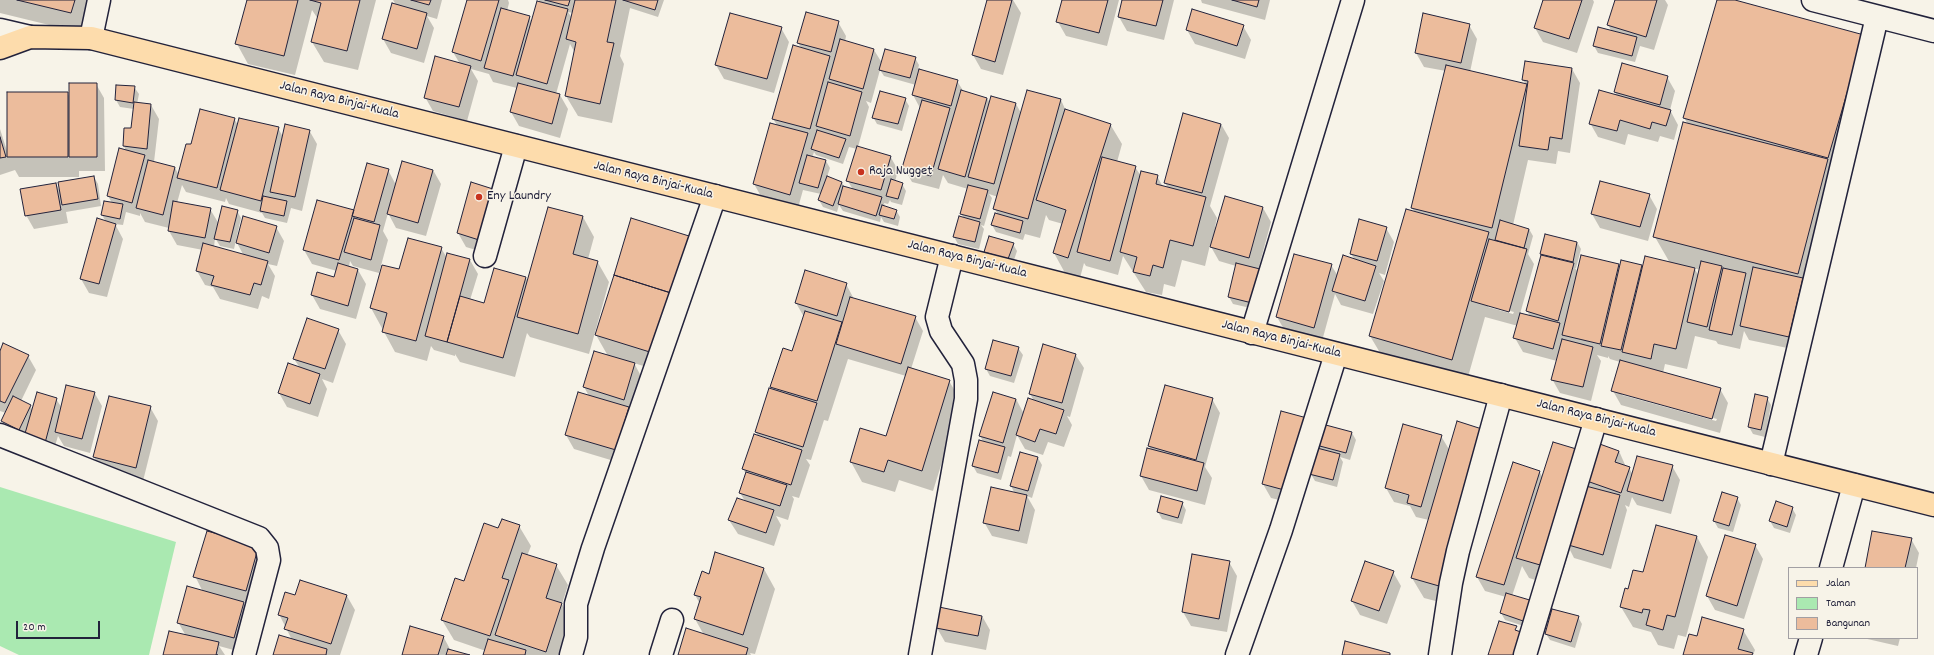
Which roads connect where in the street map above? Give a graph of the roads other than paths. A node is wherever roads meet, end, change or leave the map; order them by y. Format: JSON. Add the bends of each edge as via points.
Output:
{"nodes":[{"id":1,"x":99,"y":0,"type":"edge"},
{"id":2,"x":1353,"y":0,"type":"edge"},
{"id":3,"x":1813,"y":0,"type":"edge"},
{"id":4,"x":1877,"y":17,"type":"junction"},
{"id":5,"x":0,"y":30,"type":"edge"},
{"id":6,"x":1934,"y":31,"type":"edge"},
{"id":7,"x":30,"y":37,"type":"junction"},
{"id":8,"x":91,"y":38,"type":"junction"},
{"id":9,"x":0,"y":48,"type":"edge"},
{"id":10,"x":516,"y":146,"type":"junction"},
{"id":11,"x":715,"y":196,"type":"junction"},
{"id":12,"x":485,"y":256,"type":"dead end"},
{"id":13,"x":952,"y":256,"type":"junction"},
{"id":14,"x":1252,"y":333,"type":"junction"},
{"id":15,"x":1336,"y":354,"type":"junction"},
{"id":16,"x":1501,"y":395,"type":"junction"},
{"id":17,"x":1596,"y":420,"type":"junction"},
{"id":18,"x":0,"y":435,"type":"edge"},
{"id":19,"x":1771,"y":464,"type":"junction"},
{"id":20,"x":1854,"y":485,"type":"junction"},
{"id":21,"x":1934,"y":505,"type":"edge"},
{"id":22,"x":1831,"y":567,"type":"edge"},
{"id":23,"x":672,"y":620,"type":"dead end"},
{"id":24,"x":1811,"y":639,"type":"edge"},
{"id":25,"x":244,"y":655,"type":"edge"},
{"id":26,"x":571,"y":655,"type":"edge"},
{"id":27,"x":661,"y":655,"type":"edge"},
{"id":28,"x":920,"y":655,"type":"edge"},
{"id":29,"x":1237,"y":655,"type":"edge"},
{"id":30,"x":1440,"y":655,"type":"edge"},
{"id":31,"x":1525,"y":655,"type":"edge"},
{"id":32,"x":1806,"y":655,"type":"edge"}],
"edges":[{"from":1,"to":8,"type":"street"},
{"from":2,"to":14,"type":"street"},
{"from":3,"to":4,"type":"street"},
{"from":4,"to":6,"type":"street"},
{"from":4,"to":19,"type":"street"},
{"from":5,"to":7,"type":"street"},
{"from":7,"to":8,"type":"main road","name":"Jalan Raya Binjai-Kuala"},
{"from":7,"to":9,"type":"main road","name":"Jalan Raya Binjai-Kuala"},
{"from":8,"to":10,"type":"main road","name":"Jalan Raya Binjai-Kuala"},
{"from":10,"to":11,"type":"main road","name":"Jalan Raya Binjai-Kuala"},
{"from":10,"to":12,"type":"street"},
{"from":11,"to":13,"type":"main road","name":"Jalan Raya Binjai-Kuala"},
{"from":11,"to":26,"type":"street","via":[[591,555],[576,604],[576,637]]},
{"from":13,"to":14,"type":"main road","name":"Jalan Raya Binjai-Kuala"},
{"from":13,"to":28,"type":"street","via":[[937,317],[941,331],[963,364],[966,399]]},
{"from":14,"to":15,"type":"main road","name":"Jalan Raya Binjai-Kuala"},
{"from":15,"to":16,"type":"main road","name":"Jalan Raya Binjai-Kuala"},
{"from":15,"to":29,"type":"street","via":[[1282,530]]},
{"from":16,"to":17,"type":"main road","name":"Jalan Raya Binjai-Kuala"},
{"from":16,"to":30,"type":"street","via":[[1458,551]]},
{"from":17,"to":19,"type":"main road","name":"Jalan Raya Binjai-Kuala"},
{"from":17,"to":31,"type":"street"},
{"from":18,"to":25,"type":"street","via":[[259,538],[267,548],[269,560]]},
{"from":19,"to":20,"type":"main road","name":"Jalan Raya Binjai-Kuala"},
{"from":20,"to":21,"type":"main road","name":"Jalan Raya Binjai-Kuala"},
{"from":20,"to":22,"type":"street"},
{"from":23,"to":27,"type":"street"},
{"from":24,"to":32,"type":"street"}]}
